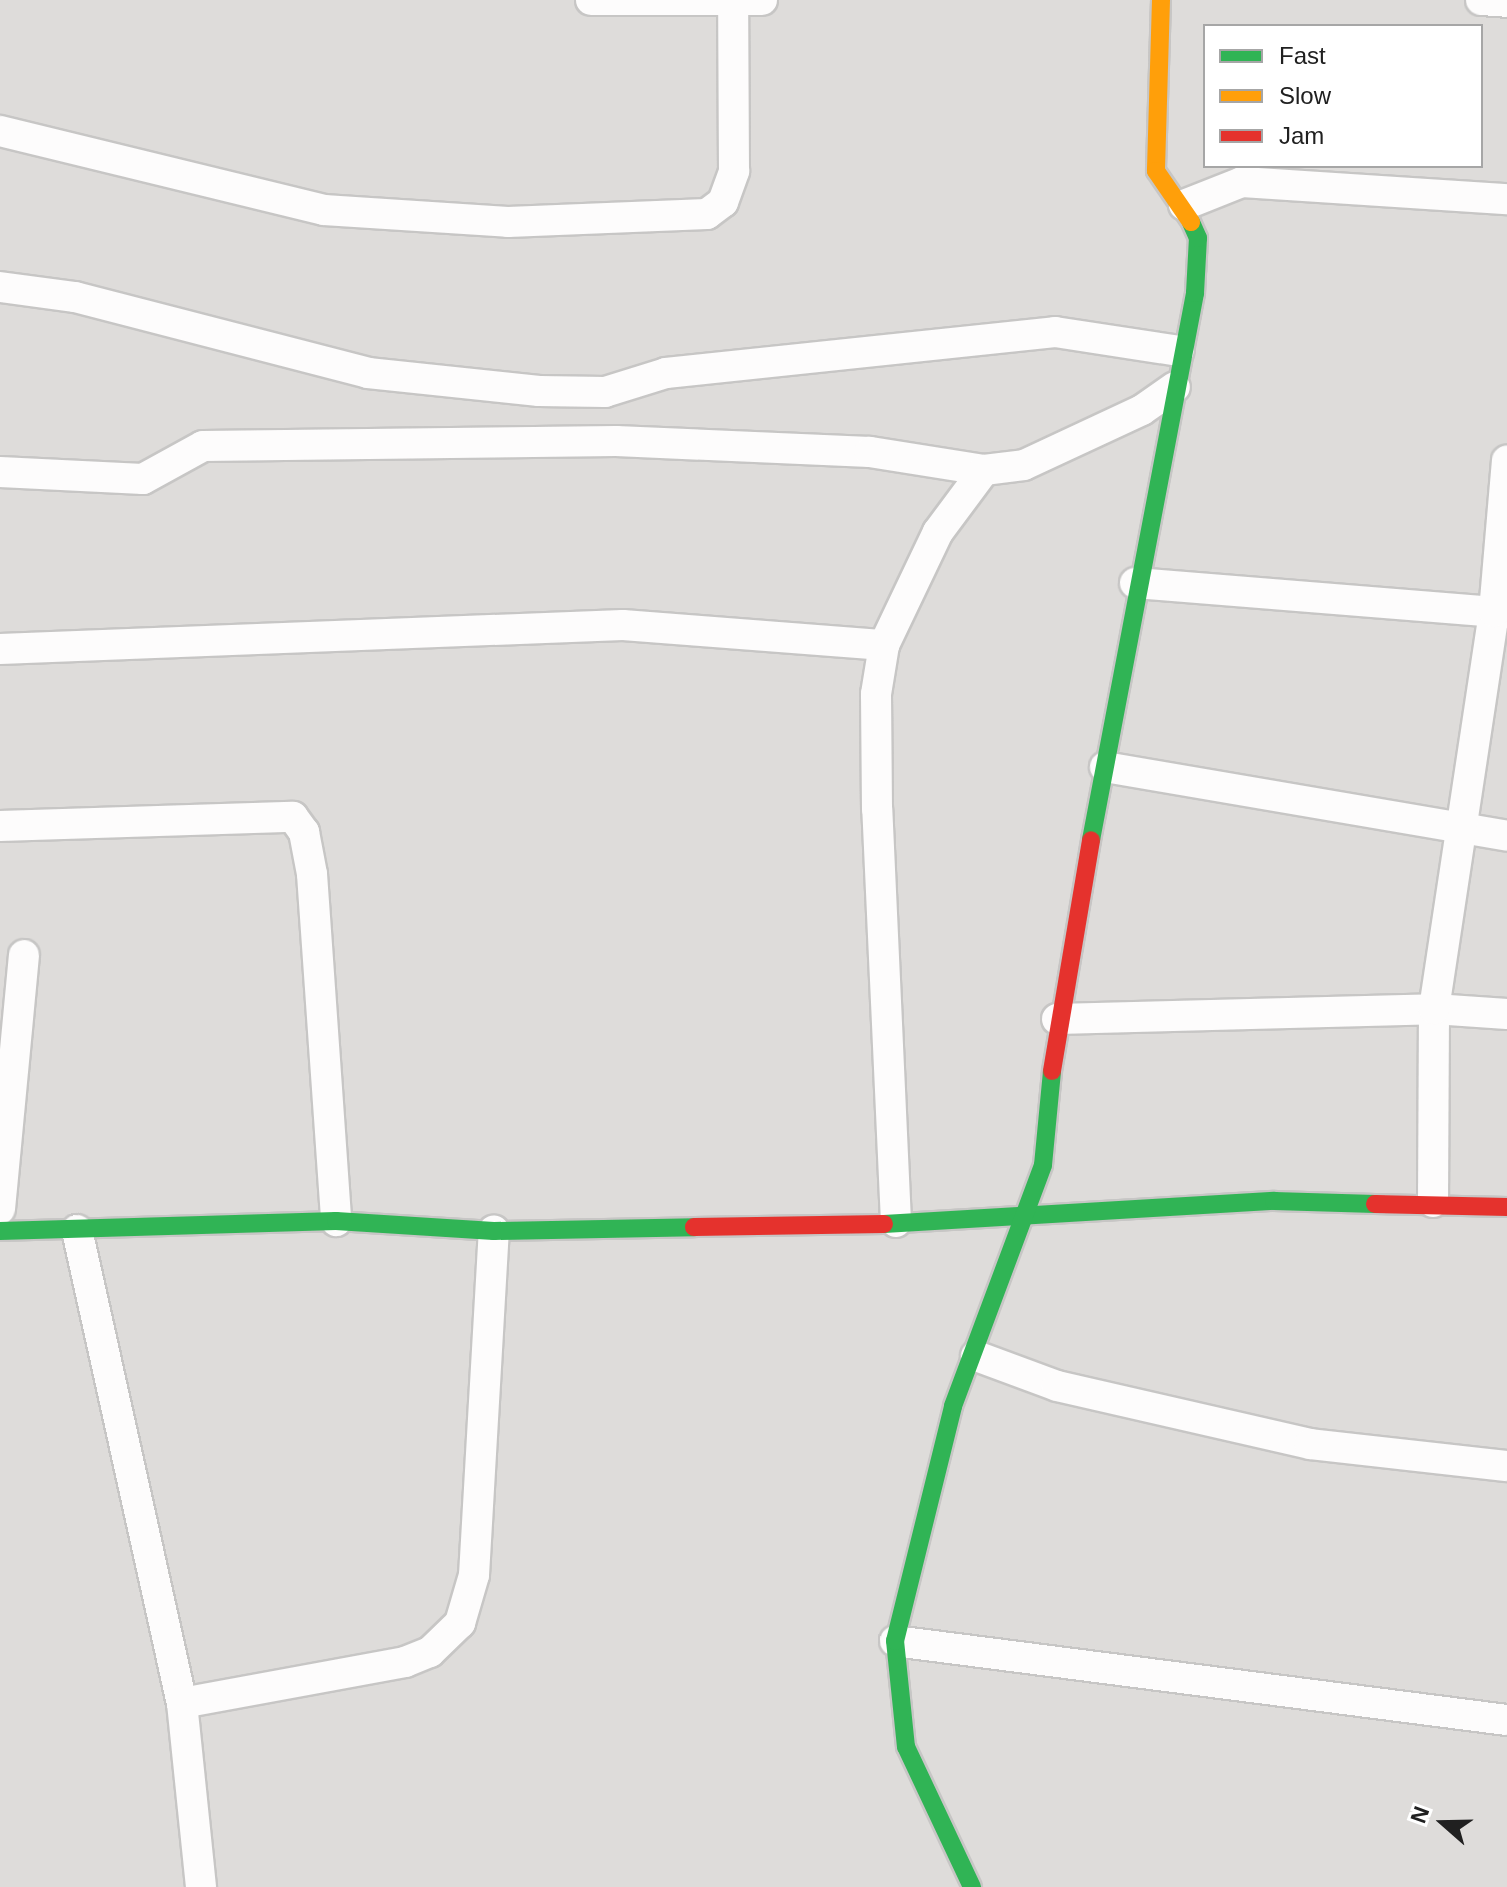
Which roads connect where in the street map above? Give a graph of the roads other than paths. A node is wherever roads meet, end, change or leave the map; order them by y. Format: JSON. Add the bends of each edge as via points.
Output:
{"nodes":[{"id":1,"x":591,"y":0,"type":"edge"},
{"id":2,"x":762,"y":0,"type":"edge"},
{"id":3,"x":1161,"y":0,"type":"edge"},
{"id":4,"x":1481,"y":0,"type":"edge"},
{"id":5,"x":1507,"y":2,"type":"edge"},
{"id":6,"x":733,"y":5,"type":"junction"},
{"id":7,"x":0,"y":131,"type":"edge"},
{"id":8,"x":1507,"y":199,"type":"edge"},
{"id":9,"x":1184,"y":205,"type":"junction"},
{"id":10,"x":0,"y":287,"type":"edge"},
{"id":11,"x":1179,"y":351,"type":"junction"},
{"id":12,"x":1175,"y":387,"type":"junction"},
{"id":13,"x":605,"y":392,"type":"junction"},
{"id":14,"x":616,"y":441,"type":"junction"},
{"id":15,"x":1507,"y":461,"type":"edge"},
{"id":16,"x":984,"y":470,"type":"junction"},
{"id":17,"x":0,"y":472,"type":"edge"},
{"id":18,"x":1135,"y":583,"type":"junction"},
{"id":19,"x":1500,"y":612,"type":"edge"},
{"id":20,"x":884,"y":645,"type":"junction"},
{"id":21,"x":0,"y":649,"type":"edge"},
{"id":22,"x":1105,"y":767,"type":"junction"},
{"id":23,"x":0,"y":826,"type":"edge"},
{"id":24,"x":1464,"y":831,"type":"junction"},
{"id":25,"x":1507,"y":836,"type":"edge"},
{"id":26,"x":24,"y":955,"type":"dead end"},
{"id":27,"x":1434,"y":1009,"type":"junction"},
{"id":28,"x":1507,"y":1014,"type":"edge"},
{"id":29,"x":1057,"y":1019,"type":"junction"},
{"id":30,"x":1433,"y":1202,"type":"junction"},
{"id":31,"x":1507,"y":1207,"type":"edge"},
{"id":32,"x":0,"y":1209,"type":"edge"},
{"id":33,"x":336,"y":1221,"type":"junction"},
{"id":34,"x":1024,"y":1221,"type":"junction"},
{"id":35,"x":896,"y":1222,"type":"junction"},
{"id":36,"x":77,"y":1230,"type":"junction"},
{"id":37,"x":0,"y":1231,"type":"edge"},
{"id":38,"x":494,"y":1231,"type":"junction"},
{"id":39,"x":976,"y":1356,"type":"junction"},
{"id":40,"x":1507,"y":1466,"type":"edge"},
{"id":41,"x":895,"y":1641,"type":"junction"},
{"id":42,"x":182,"y":1703,"type":"junction"},
{"id":43,"x":1507,"y":1720,"type":"edge"},
{"id":44,"x":201,"y":1887,"type":"edge"},
{"id":45,"x":972,"y":1887,"type":"edge"}],
"edges":[{"from":1,"to":6,"type":"street"},
{"from":2,"to":6,"type":"street"},
{"from":3,"to":9,"type":"street","via":[[1156,171]]},
{"from":4,"to":5,"type":"street"},
{"from":6,"to":7,"type":"street","via":[[734,171],[723,202],[707,214],[508,222],[324,210]]},
{"from":8,"to":9,"type":"street","via":[[1242,182]]},
{"from":9,"to":11,"type":"street","via":[[1198,254]]},
{"from":10,"to":13,"type":"street","via":[[75,297],[368,373],[449,386]]},
{"from":11,"to":12,"type":"street"},
{"from":11,"to":13,"type":"street","via":[[1055,332],[666,373]]},
{"from":12,"to":16,"type":"street","via":[[1142,410],[1024,465]]},
{"from":12,"to":18,"type":"street"},
{"from":13,"to":14,"type":"street"},
{"from":14,"to":16,"type":"street","via":[[870,452]]},
{"from":14,"to":17,"type":"street","via":[[203,446],[159,474],[124,481]]},
{"from":15,"to":19,"type":"street"},
{"from":16,"to":20,"type":"street","via":[[938,532]]},
{"from":18,"to":19,"type":"street"},
{"from":18,"to":22,"type":"street"},
{"from":19,"to":24,"type":"street"},
{"from":20,"to":21,"type":"street","via":[[623,625]]},
{"from":20,"to":35,"type":"street","via":[[876,694],[877,809]]},
{"from":22,"to":24,"type":"street"},
{"from":22,"to":29,"type":"street"},
{"from":23,"to":33,"type":"street","via":[[246,813],[293,817],[304,832],[312,874]]},
{"from":24,"to":25,"type":"street"},
{"from":24,"to":27,"type":"street"},
{"from":26,"to":32,"type":"street"},
{"from":27,"to":28,"type":"street"},
{"from":27,"to":29,"type":"street"},
{"from":27,"to":30,"type":"street"},
{"from":29,"to":34,"type":"street","via":[[1053,1110]]},
{"from":30,"to":31,"type":"street"},
{"from":30,"to":34,"type":"street","via":[[1274,1201]]},
{"from":33,"to":36,"type":"street"},
{"from":33,"to":38,"type":"street"},
{"from":34,"to":35,"type":"street"},
{"from":34,"to":39,"type":"street"},
{"from":35,"to":38,"type":"street"},
{"from":36,"to":37,"type":"street"},
{"from":36,"to":42,"type":"street"},
{"from":38,"to":42,"type":"street","via":[[474,1575],[460,1623],[430,1652],[405,1662]]},
{"from":39,"to":40,"type":"street","via":[[1057,1386],[1310,1444]]},
{"from":39,"to":41,"type":"street","via":[[931,1477]]},
{"from":41,"to":43,"type":"street"},
{"from":41,"to":45,"type":"street","via":[[906,1747]]},
{"from":42,"to":44,"type":"street"}]}
